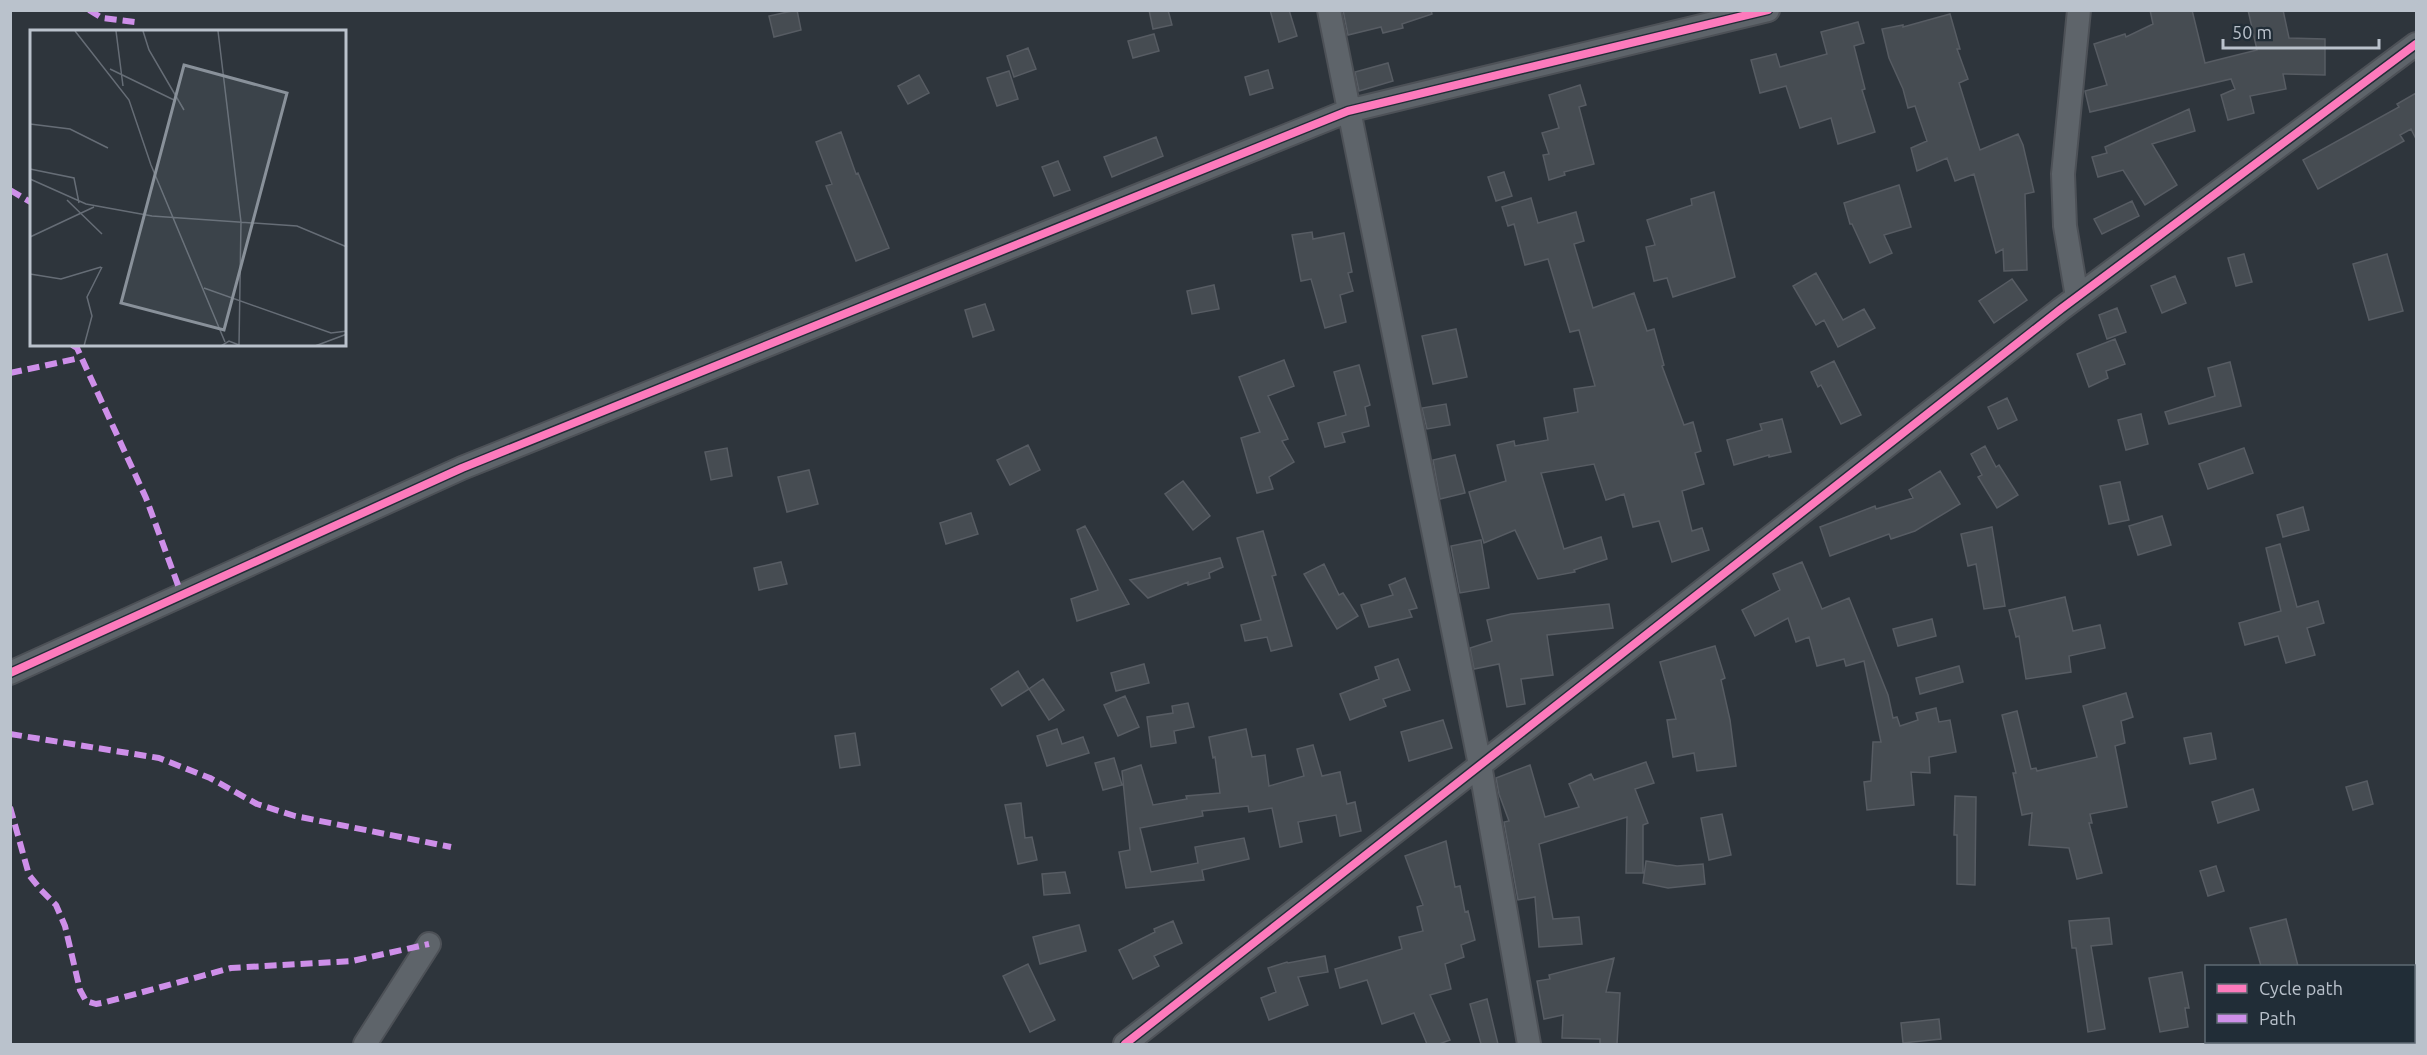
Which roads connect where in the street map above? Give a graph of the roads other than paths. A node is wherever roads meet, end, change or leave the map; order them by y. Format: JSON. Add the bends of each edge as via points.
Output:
{"nodes":[{"id":1,"x":1329,"y":10,"type":"edge"},
{"id":2,"x":1768,"y":10,"type":"edge"},
{"id":3,"x":2079,"y":10,"type":"edge"},
{"id":4,"x":2416,"y":44,"type":"edge"},
{"id":5,"x":1348,"y":111,"type":"junction"},
{"id":6,"x":2077,"y":297,"type":"junction"},
{"id":7,"x":10,"y":673,"type":"edge"},
{"id":8,"x":1480,"y":765,"type":"junction"},
{"id":9,"x":429,"y":944,"type":"dead end"},
{"id":10,"x":365,"y":1044,"type":"edge"},
{"id":11,"x":1125,"y":1044,"type":"edge"},
{"id":12,"x":1529,"y":1044,"type":"edge"}],
"edges":[{"from":1,"to":5,"type":"street"},
{"from":2,"to":5,"type":"street"},
{"from":3,"to":6,"type":"street","via":[[2063,174],[2065,226]]},
{"from":4,"to":6,"type":"street"},
{"from":5,"to":7,"type":"street","via":[[462,468]]},
{"from":5,"to":8,"type":"street"},
{"from":6,"to":8,"type":"street"},
{"from":8,"to":11,"type":"street"},
{"from":8,"to":12,"type":"street"},
{"from":9,"to":10,"type":"street"}]}
